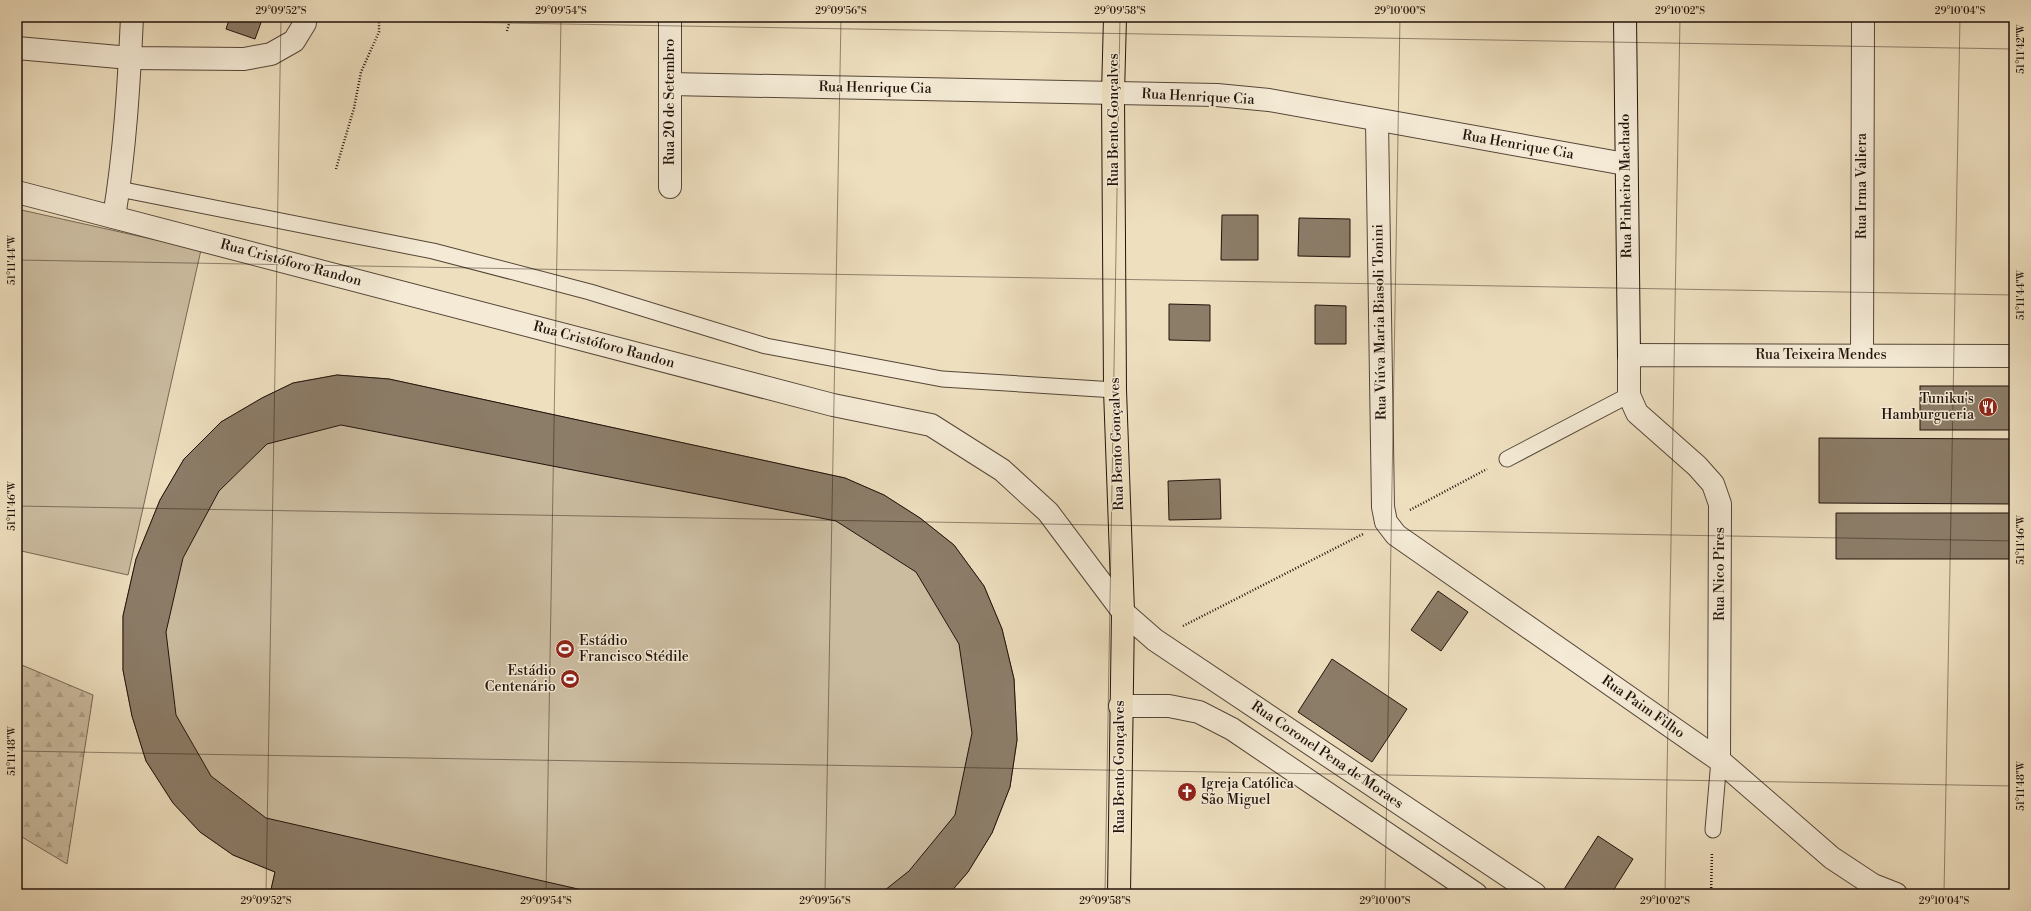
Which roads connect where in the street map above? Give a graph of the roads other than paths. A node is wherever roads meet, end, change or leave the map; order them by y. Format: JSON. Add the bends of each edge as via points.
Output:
{"nodes":[{"id":1,"x":132,"y":17,"type":"edge"},
{"id":2,"x":305,"y":17,"type":"edge"},
{"id":3,"x":670,"y":17,"type":"edge"},
{"id":4,"x":1115,"y":17,"type":"edge"},
{"id":5,"x":1625,"y":17,"type":"edge"},
{"id":6,"x":1863,"y":17,"type":"edge"},
{"id":7,"x":17,"y":48,"type":"edge"},
{"id":8,"x":130,"y":58,"type":"junction"},
{"id":9,"x":670,"y":84,"type":"junction"},
{"id":10,"x":1113,"y":94,"type":"junction"},
{"id":11,"x":1377,"y":121,"type":"junction"},
{"id":12,"x":1625,"y":164,"type":"junction"},
{"id":13,"x":670,"y":187,"type":"dead end"},
{"id":14,"x":119,"y":189,"type":"junction"},
{"id":15,"x":17,"y":192,"type":"edge"},
{"id":16,"x":114,"y":217,"type":"junction"},
{"id":17,"x":1862,"y":354,"type":"junction"},
{"id":18,"x":1629,"y":355,"type":"junction"},
{"id":19,"x":2014,"y":356,"type":"edge"},
{"id":20,"x":1115,"y":390,"type":"junction"},
{"id":21,"x":1629,"y":395,"type":"junction"},
{"id":22,"x":1507,"y":459,"type":"road end"},
{"id":23,"x":1386,"y":522,"type":"joint"},
{"id":24,"x":1122,"y":612,"type":"junction"},
{"id":25,"x":1120,"y":706,"type":"junction"},
{"id":26,"x":1719,"y":760,"type":"junction"},
{"id":27,"x":1713,"y":830,"type":"road end"},
{"id":28,"x":1120,"y":870,"type":"junction"},
{"id":29,"x":1119,"y":894,"type":"edge"},
{"id":30,"x":1130,"y":894,"type":"edge"},
{"id":31,"x":1476,"y":894,"type":"edge"},
{"id":32,"x":1535,"y":894,"type":"edge"},
{"id":33,"x":1896,"y":894,"type":"edge"}],
"edges":[{"from":1,"to":8,"type":"street"},
{"from":2,"to":8,"type":"street","via":[[305,23],[294,42],[271,54],[244,59]]},
{"from":3,"to":9,"type":"street","name":"Rua 20 de Setembro"},
{"from":4,"to":10,"type":"main road","name":"Rua Bento Gonçalves"},
{"from":5,"to":12,"type":"street","name":"Rua Pinheiro Machado"},
{"from":6,"to":17,"type":"street","name":"Rua Irma Valiera"},
{"from":7,"to":8,"type":"street"},
{"from":8,"to":14,"type":"street"},
{"from":9,"to":10,"type":"street","name":"Rua Henrique Cia"},
{"from":9,"to":13,"type":"street","name":"Rua 20 de Setembro"},
{"from":10,"to":11,"type":"street","name":"Rua Henrique Cia","via":[[1217,95],[1269,100]]},
{"from":10,"to":20,"type":"main road","name":"Rua Bento Gonçalves"},
{"from":11,"to":12,"type":"street","name":"Rua Henrique Cia"},
{"from":11,"to":23,"type":"street","name":"Rua Viúva Maria Biasoli Tonini","via":[[1383,507]]},
{"from":12,"to":18,"type":"street","name":"Rua Pinheiro Machado"},
{"from":14,"to":16,"type":"street"},
{"from":14,"to":20,"type":"lane","via":[[433,251],[590,292],[766,346],[942,379]]},
{"from":15,"to":16,"type":"street","name":"Rua Cristóforo Randon"},
{"from":16,"to":24,"type":"street","name":"Rua Cristóforo Randon","via":[[833,405],[931,425],[1002,470],[1048,512]]},
{"from":17,"to":18,"type":"street","name":"Rua Teixeira Mendes"},
{"from":17,"to":19,"type":"street","name":"Rua Teixeira Mendes"},
{"from":18,"to":21,"type":"street","name":"Rua Nico Pires"},
{"from":20,"to":24,"type":"main road","name":"Rua Bento Gonçalves"},
{"from":21,"to":22,"type":"lane"},
{"from":21,"to":26,"type":"street","name":"Rua Nico Pires","via":[[1637,413],[1697,466],[1713,484],[1720,504]]},
{"from":23,"to":26,"type":"street","name":"Rua Paim Filho","via":[[1396,535]]},
{"from":24,"to":25,"type":"main road","name":"Rua Bento Gonçalves"},
{"from":24,"to":32,"type":"street","name":"Rua Coronel Pena de Moraes","via":[[1155,640]]},
{"from":25,"to":28,"type":"main road","name":"Rua Bento Gonçalves"},
{"from":25,"to":31,"type":"street","via":[[1169,706],[1199,712],[1232,729]]},
{"from":26,"to":27,"type":"lane","name":"Rua Nico Pires"},
{"from":26,"to":33,"type":"street","name":"Rua Paim Filho","via":[[1832,858],[1873,885]]},
{"from":28,"to":29,"type":"main road","name":"Rua Bento Gonçalves"},
{"from":28,"to":30,"type":"main road","name":"Rua Bento Gonçalves"}]}
